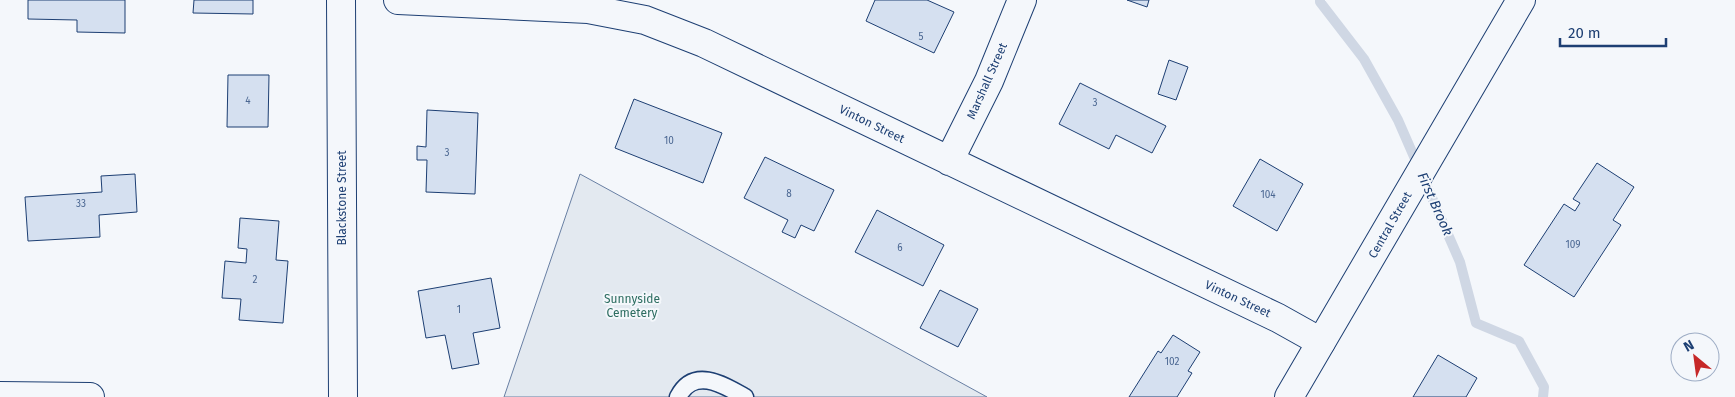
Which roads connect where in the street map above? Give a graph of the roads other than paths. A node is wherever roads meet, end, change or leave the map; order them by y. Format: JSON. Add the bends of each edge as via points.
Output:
{"nodes":[{"id":1,"x":342,"y":0,"type":"edge"},
{"id":2,"x":398,"y":0,"type":"edge"},
{"id":3,"x":1022,"y":0,"type":"edge"},
{"id":4,"x":1521,"y":0,"type":"edge"},
{"id":5,"x":949,"y":161,"type":"junction"},
{"id":6,"x":1321,"y":342,"type":"junction"},
{"id":7,"x":0,"y":396,"type":"edge"},
{"id":8,"x":90,"y":397,"type":"edge"},
{"id":9,"x":343,"y":397,"type":"edge"},
{"id":10,"x":678,"y":397,"type":"edge"},
{"id":11,"x":745,"y":397,"type":"edge"},
{"id":12,"x":1289,"y":397,"type":"edge"}],
"edges":[{"from":1,"to":9,"type":"street","name":"Blackstone Street"},
{"from":2,"to":5,"type":"street","name":"Vinton Street","via":[[588,9],[645,20],[704,42]]},
{"from":3,"to":5,"type":"street","name":"Marshall Street","via":[[989,80]]},
{"from":4,"to":6,"type":"street","name":"Central Street"},
{"from":5,"to":6,"type":"street","name":"Vinton Street","via":[[1278,318]]},
{"from":6,"to":12,"type":"street","name":"Central Street"},
{"from":7,"to":8,"type":"street"},
{"from":10,"to":11,"type":"lane","via":[[691,383],[704,380],[719,382]]}]}
